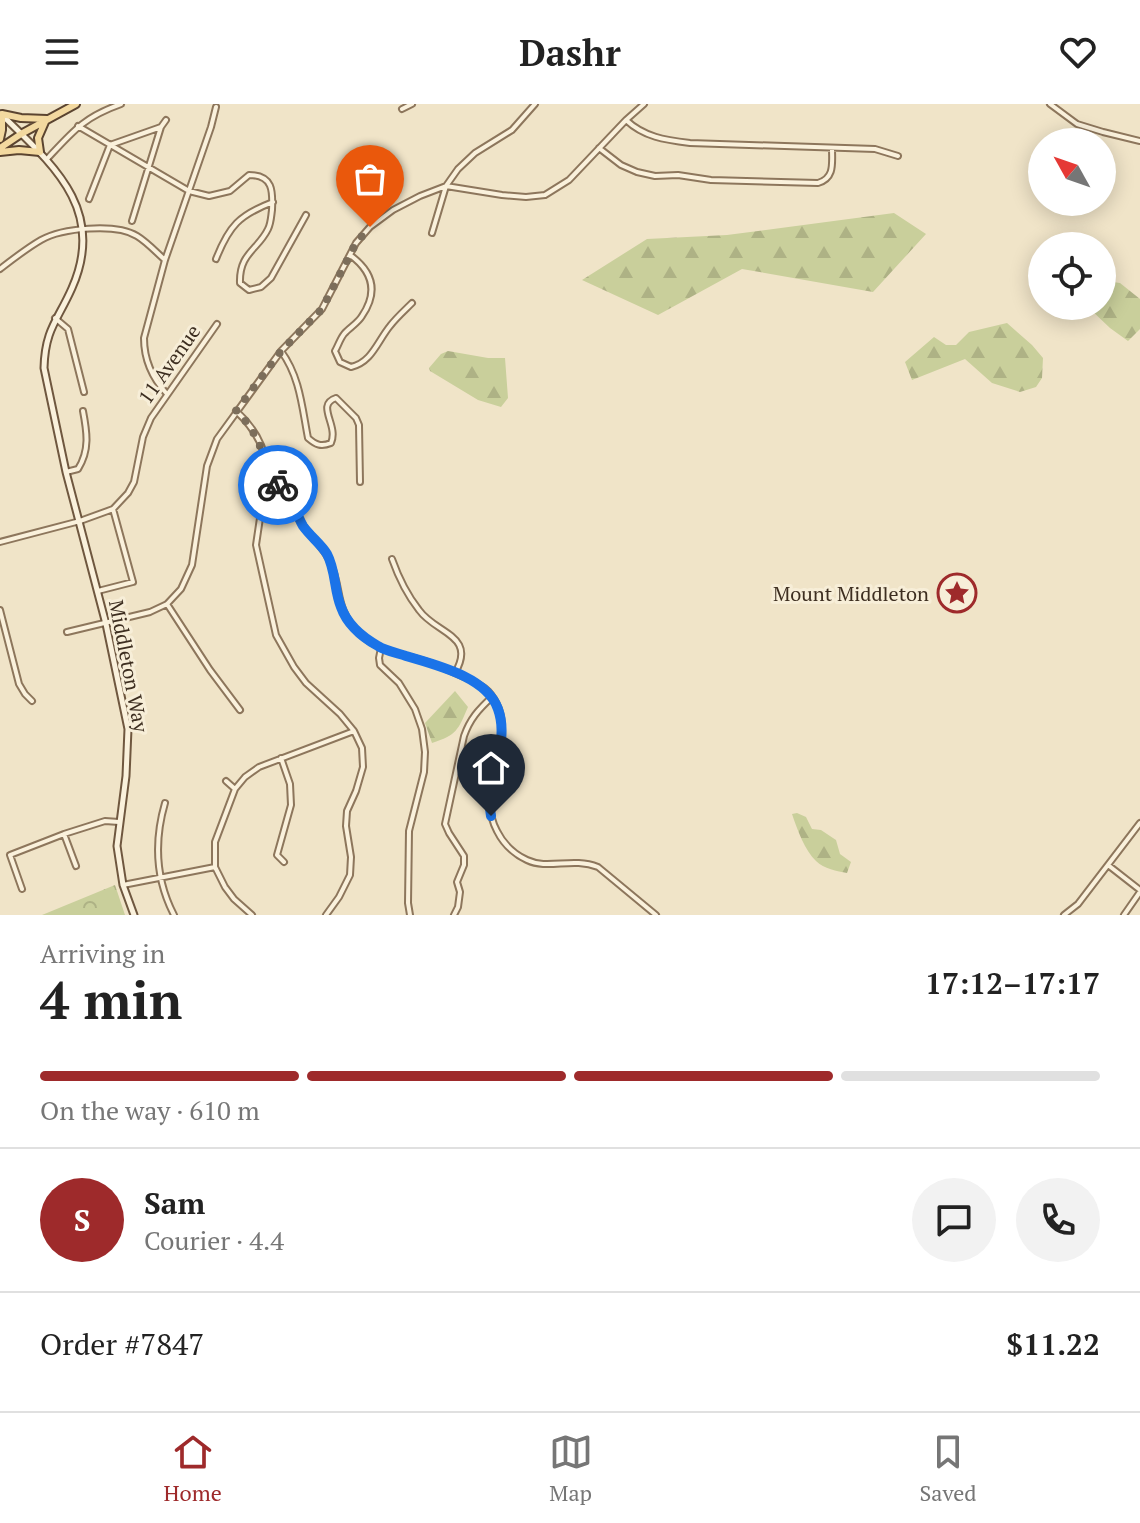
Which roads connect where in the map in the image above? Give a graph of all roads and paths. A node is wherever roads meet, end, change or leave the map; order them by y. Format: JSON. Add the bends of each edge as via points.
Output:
{"nodes":[{"id":1,"x":76,"y":104,"type":"edge"},
{"id":2,"x":121,"y":104,"type":"edge"},
{"id":3,"x":412,"y":104,"type":"edge"},
{"id":4,"x":535,"y":104,"type":"edge"},
{"id":5,"x":644,"y":104,"type":"edge"},
{"id":6,"x":1050,"y":104,"type":"edge"},
{"id":7,"x":216,"y":107,"type":"dead end"},
{"id":8,"x":402,"y":109,"type":"dead end"},
{"id":9,"x":1,"y":113,"type":"edge"},
{"id":10,"x":47,"y":119,"type":"junction"},
{"id":11,"x":166,"y":120,"type":"dead end"},
{"id":12,"x":626,"y":120,"type":"junction"},
{"id":13,"x":78,"y":126,"type":"junction"},
{"id":14,"x":161,"y":127,"type":"junction"},
{"id":15,"x":21,"y":134,"type":"junction"},
{"id":16,"x":0,"y":139,"type":"edge"},
{"id":17,"x":1140,"y":141,"type":"edge"},
{"id":18,"x":110,"y":145,"type":"junction"},
{"id":19,"x":832,"y":147,"type":"junction"},
{"id":20,"x":599,"y":148,"type":"junction"},
{"id":21,"x":0,"y":150,"type":"edge"},
{"id":22,"x":40,"y":152,"type":"junction"},
{"id":23,"x":898,"y":156,"type":"dead end"},
{"id":24,"x":47,"y":159,"type":"junction"},
{"id":25,"x":148,"y":168,"type":"junction"},
{"id":26,"x":446,"y":186,"type":"junction"},
{"id":27,"x":189,"y":191,"type":"junction"},
{"id":28,"x":89,"y":199,"type":"dead end"},
{"id":29,"x":273,"y":202,"type":"junction"},
{"id":30,"x":306,"y":215,"type":"dead end"},
{"id":31,"x":132,"y":221,"type":"dead end"},
{"id":32,"x":83,"y":231,"type":"junction"},
{"id":33,"x":432,"y":233,"type":"dead end"},
{"id":34,"x":350,"y":255,"type":"junction"},
{"id":35,"x":216,"y":259,"type":"dead end"},
{"id":36,"x":165,"y":260,"type":"junction"},
{"id":37,"x":0,"y":269,"type":"edge"},
{"id":38,"x":412,"y":303,"type":"dead end"},
{"id":39,"x":55,"y":318,"type":"junction"},
{"id":40,"x":217,"y":324,"type":"dead end"},
{"id":41,"x":281,"y":351,"type":"junction"},
{"id":42,"x":84,"y":392,"type":"dead end"},
{"id":43,"x":167,"y":395,"type":"junction"},
{"id":44,"x":83,"y":411,"type":"dead end"},
{"id":45,"x":236,"y":411,"type":"junction"},
{"id":46,"x":66,"y":472,"type":"junction"},
{"id":47,"x":360,"y":482,"type":"dead end"},
{"id":48,"x":282,"y":491,"type":"junction"},
{"id":49,"x":113,"y":509,"type":"junction"},
{"id":50,"x":80,"y":521,"type":"junction"},
{"id":51,"x":0,"y":542,"type":"edge"},
{"id":52,"x":392,"y":559,"type":"dead end"},
{"id":53,"x":98,"y":591,"type":"junction"},
{"id":54,"x":167,"y":604,"type":"junction"},
{"id":55,"x":0,"y":610,"type":"edge"},
{"id":56,"x":106,"y":624,"type":"junction"},
{"id":57,"x":67,"y":632,"type":"dead end"},
{"id":58,"x":381,"y":648,"type":"junction"},
{"id":59,"x":455,"y":673,"type":"junction"},
{"id":60,"x":492,"y":697,"type":"junction"},
{"id":61,"x":32,"y":701,"type":"dead end"},
{"id":62,"x":240,"y":710,"type":"dead end"},
{"id":63,"x":354,"y":731,"type":"junction"},
{"id":64,"x":281,"y":758,"type":"junction"},
{"id":65,"x":226,"y":781,"type":"dead end"},
{"id":66,"x":235,"y":789,"type":"junction"},
{"id":67,"x":165,"y":803,"type":"dead end"},
{"id":68,"x":119,"y":822,"type":"junction"},
{"id":69,"x":1140,"y":823,"type":"edge"},
{"id":70,"x":64,"y":834,"type":"junction"},
{"id":71,"x":284,"y":862,"type":"dead end"},
{"id":72,"x":1108,"y":865,"type":"junction"},
{"id":73,"x":76,"y":866,"type":"dead end"},
{"id":74,"x":215,"y":867,"type":"junction"},
{"id":75,"x":160,"y":878,"type":"junction"},
{"id":76,"x":123,"y":885,"type":"junction"},
{"id":77,"x":22,"y":889,"type":"dead end"},
{"id":78,"x":1140,"y":891,"type":"edge"},
{"id":79,"x":409,"y":914,"type":"edge"},
{"id":80,"x":134,"y":915,"type":"edge"},
{"id":81,"x":174,"y":915,"type":"edge"},
{"id":82,"x":252,"y":915,"type":"edge"},
{"id":83,"x":326,"y":915,"type":"edge"},
{"id":84,"x":402,"y":915,"type":"edge"},
{"id":85,"x":454,"y":915,"type":"edge"},
{"id":86,"x":656,"y":915,"type":"edge"},
{"id":87,"x":1064,"y":915,"type":"edge"},
{"id":88,"x":1124,"y":915,"type":"edge"}],
"edges":[{"from":1,"to":10,"type":"main road"},
{"from":2,"to":13,"type":"street"},
{"from":3,"to":8,"type":"street"},
{"from":4,"to":26,"type":"street","via":[[512,130],[475,153]]},
{"from":5,"to":12,"type":"street"},
{"from":6,"to":17,"type":"street","via":[[1077,124]]},
{"from":7,"to":27,"type":"street"},
{"from":9,"to":10,"type":"main road"},
{"from":9,"to":15,"type":"street","name":"Middleton Way"},
{"from":9,"to":16,"type":"main road"},
{"from":10,"to":15,"type":"main road"},
{"from":10,"to":22,"type":"main road","via":[[38,138]]},
{"from":11,"to":14,"type":"street"},
{"from":12,"to":19,"type":"street","via":[[662,140]]},
{"from":12,"to":20,"type":"street"},
{"from":13,"to":18,"type":"street"},
{"from":13,"to":24,"type":"street"},
{"from":14,"to":18,"type":"street"},
{"from":14,"to":25,"type":"street"},
{"from":15,"to":21,"type":"main road"},
{"from":15,"to":22,"type":"street","name":"Middleton Way"},
{"from":18,"to":25,"type":"street"},
{"from":18,"to":28,"type":"street"},
{"from":19,"to":20,"type":"street","via":[[833,170],[818,183],[655,176],[621,165]]},
{"from":19,"to":23,"type":"street"},
{"from":20,"to":26,"type":"street","via":[[569,180],[545,195]]},
{"from":21,"to":22,"type":"main road"},
{"from":22,"to":24,"type":"street","name":"Middleton Way"},
{"from":24,"to":32,"type":"street","name":"Middleton Way","via":[[69,189]]},
{"from":25,"to":27,"type":"street"},
{"from":25,"to":31,"type":"street"},
{"from":26,"to":33,"type":"street"},
{"from":26,"to":34,"type":"street","via":[[393,210],[370,227]]},
{"from":27,"to":29,"type":"street","via":[[209,196],[259,175],[269,183]]},
{"from":27,"to":36,"type":"street"},
{"from":29,"to":30,"type":"street","via":[[267,231],[246,256],[240,274],[240,283],[249,290],[271,278]]},
{"from":29,"to":35,"type":"street","via":[[231,227]]},
{"from":32,"to":36,"type":"street","via":[[121,229]]},
{"from":32,"to":37,"type":"street","via":[[42,239]]},
{"from":32,"to":39,"type":"street","name":"Middleton Way","via":[[79,271]]},
{"from":34,"to":38,"type":"street","via":[[372,280],[362,316],[335,351],[340,362],[362,364]]},
{"from":34,"to":41,"type":"street","via":[[322,309]]},
{"from":36,"to":43,"type":"street","via":[[144,351],[148,368]]},
{"from":39,"to":42,"type":"street","via":[[68,329]]},
{"from":39,"to":46,"type":"street","name":"Middleton Way","via":[[44,368]]},
{"from":40,"to":43,"type":"street","name":"11 Avenue"},
{"from":41,"to":45,"type":"street"},
{"from":41,"to":47,"type":"street","via":[[296,377],[308,438],[323,446],[331,443],[331,398],[356,418]]},
{"from":43,"to":49,"type":"street","name":"11 Avenue","via":[[143,437],[134,482]]},
{"from":44,"to":46,"type":"street","via":[[84,459],[78,469]]},
{"from":45,"to":48,"type":"street","via":[[249,423]]},
{"from":45,"to":54,"type":"street","via":[[207,466],[192,565]]},
{"from":46,"to":50,"type":"street","name":"Middleton Way"},
{"from":48,"to":58,"type":"street","via":[[332,565],[347,619]]},
{"from":48,"to":63,"type":"street","via":[[260,518],[256,545],[276,635],[306,683]]},
{"from":49,"to":50,"type":"street"},
{"from":49,"to":53,"type":"street","via":[[133,582]]},
{"from":50,"to":51,"type":"street"},
{"from":50,"to":53,"type":"street","name":"Middleton Way"},
{"from":52,"to":59,"type":"street","via":[[419,611],[460,646]]},
{"from":53,"to":56,"type":"street","name":"Middleton Way"},
{"from":54,"to":56,"type":"street"},
{"from":54,"to":62,"type":"street"},
{"from":55,"to":61,"type":"street","via":[[19,684]]},
{"from":56,"to":57,"type":"street"},
{"from":56,"to":68,"type":"street","name":"Middleton Way","via":[[128,729]]},
{"from":58,"to":59,"type":"street"},
{"from":58,"to":79,"type":"street","via":[[380,665],[415,709],[425,752],[409,831]]},
{"from":59,"to":60,"type":"street","via":[[478,683]]},
{"from":60,"to":85,"type":"street","via":[[475,712],[464,736],[445,824],[464,856]]},
{"from":60,"to":86,"type":"street","via":[[503,730],[489,802],[493,824],[509,848],[542,864],[598,867]]},
{"from":63,"to":64,"type":"street"},
{"from":63,"to":83,"type":"street","via":[[363,767],[347,811],[350,875]]},
{"from":64,"to":66,"type":"street","via":[[259,767]]},
{"from":64,"to":71,"type":"street","via":[[291,805],[277,855]]},
{"from":65,"to":66,"type":"street"},
{"from":66,"to":74,"type":"street","via":[[215,842]]},
{"from":67,"to":75,"type":"street"},
{"from":68,"to":70,"type":"street"},
{"from":68,"to":76,"type":"street","name":"Middleton Way"},
{"from":69,"to":72,"type":"street"},
{"from":70,"to":73,"type":"street"},
{"from":70,"to":77,"type":"street","via":[[10,855]]},
{"from":72,"to":78,"type":"street"},
{"from":72,"to":87,"type":"street"},
{"from":74,"to":75,"type":"street"},
{"from":74,"to":82,"type":"street","via":[[234,899]]},
{"from":75,"to":76,"type":"street"},
{"from":75,"to":81,"type":"street"},
{"from":76,"to":80,"type":"street","name":"Middleton Way"},
{"from":78,"to":88,"type":"street"},
{"from":79,"to":84,"type":"street"}]}
